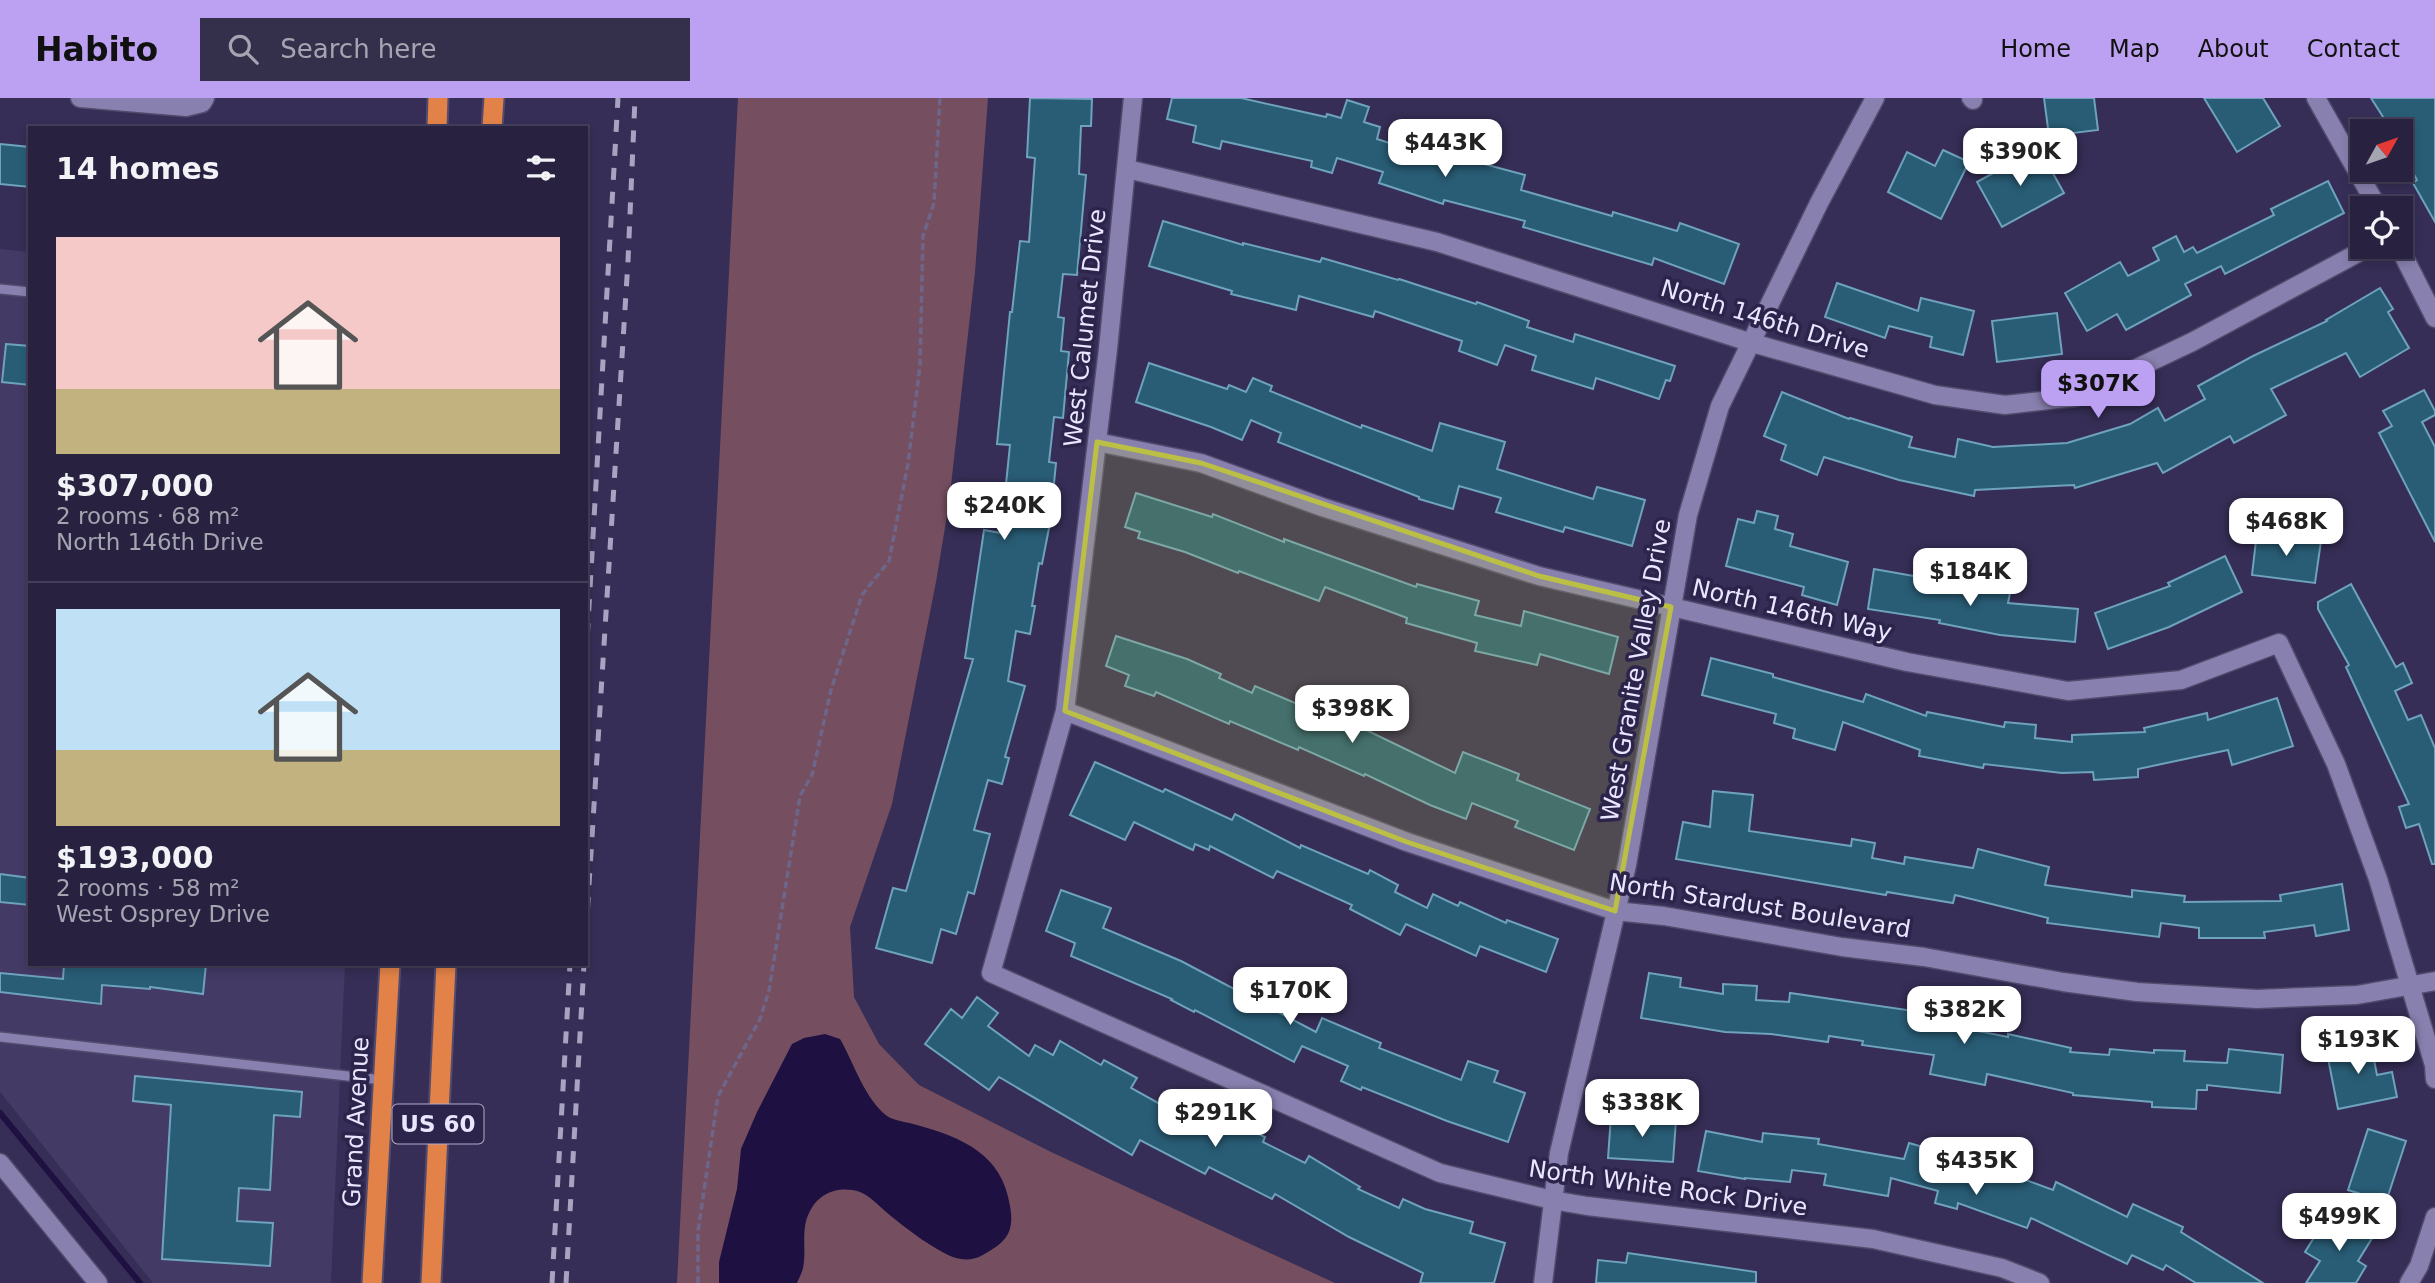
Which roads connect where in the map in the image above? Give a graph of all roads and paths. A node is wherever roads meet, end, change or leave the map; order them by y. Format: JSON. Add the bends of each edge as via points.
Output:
{"nodes":[{"id":1,"x":80,"y":98,"type":"edge"},
{"id":2,"x":438,"y":98,"type":"edge"},
{"id":3,"x":494,"y":98,"type":"edge"},
{"id":4,"x":940,"y":98,"type":"edge"},
{"id":5,"x":1133,"y":98,"type":"edge"},
{"id":6,"x":1875,"y":98,"type":"edge"},
{"id":7,"x":2316,"y":98,"type":"edge"},
{"id":8,"x":204,"y":101,"type":"edge"},
{"id":9,"x":437,"y":126,"type":"edge"},
{"id":10,"x":492,"y":126,"type":"edge"},
{"id":11,"x":1127,"y":169,"type":"junction"},
{"id":12,"x":2371,"y":196,"type":"edge"},
{"id":13,"x":2350,"y":257,"type":"edge"},
{"id":14,"x":2405,"y":259,"type":"edge"},
{"id":15,"x":0,"y":289,"type":"edge"},
{"id":16,"x":28,"y":292,"type":"edge"},
{"id":17,"x":2435,"y":318,"type":"edge"},
{"id":18,"x":1749,"y":342,"type":"junction"},
{"id":19,"x":1097,"y":442,"type":"junction"},
{"id":20,"x":1671,"y":607,"type":"junction"},
{"id":21,"x":1065,"y":711,"type":"junction"},
{"id":22,"x":1615,"y":911,"type":"junction"},
{"id":23,"x":390,"y":966,"type":"edge"},
{"id":24,"x":446,"y":966,"type":"edge"},
{"id":25,"x":991,"y":973,"type":"joint"},
{"id":26,"x":2435,"y":981,"type":"edge"},
{"id":27,"x":2410,"y":985,"type":"junction"},
{"id":28,"x":0,"y":1037,"type":"edge"},
{"id":29,"x":2435,"y":1079,"type":"edge"},
{"id":30,"x":383,"y":1080,"type":"junction"},
{"id":31,"x":0,"y":1163,"type":"edge"},
{"id":32,"x":1552,"y":1200,"type":"junction"},
{"id":33,"x":2435,"y":1217,"type":"edge"},
{"id":34,"x":98,"y":1283,"type":"edge"},
{"id":35,"x":372,"y":1283,"type":"edge"},
{"id":36,"x":430,"y":1283,"type":"edge"},
{"id":37,"x":698,"y":1283,"type":"edge"},
{"id":38,"x":1543,"y":1283,"type":"edge"},
{"id":39,"x":2040,"y":1283,"type":"edge"},
{"id":40,"x":2409,"y":1283,"type":"edge"}],
"edges":[{"from":1,"to":8,"type":"street","via":[[186,107]]},
{"from":2,"to":9,"type":"highway"},
{"from":3,"to":10,"type":"highway"},
{"from":4,"to":37,"type":"path","via":[[934,204],[923,236],[920,365],[908,464],[889,561],[862,595],[831,690],[812,775],[800,796],[763,1010],[718,1096],[698,1231]]},
{"from":5,"to":11,"type":"street","name":"West Calumet Drive"},
{"from":6,"to":18,"type":"street","name":"West Granite Valley Drive"},
{"from":7,"to":12,"type":"street"},
{"from":11,"to":18,"type":"street","name":"North 146th Drive","via":[[1437,242]]},
{"from":11,"to":19,"type":"street","name":"West Calumet Drive"},
{"from":13,"to":18,"type":"street","name":"North 146th Drive","via":[[2076,397],[2038,403],[2005,405],[1935,395]]},
{"from":14,"to":17,"type":"street"},
{"from":15,"to":16,"type":"lane"},
{"from":18,"to":20,"type":"street","name":"West Granite Valley Drive","via":[[1720,406],[1688,515]]},
{"from":19,"to":20,"type":"street","name":"North 146th Way","via":[[1201,463],[1539,576]]},
{"from":19,"to":21,"type":"street","name":"West Calumet Drive"},
{"from":20,"to":22,"type":"street","name":"West Granite Valley Drive"},
{"from":20,"to":27,"type":"street","name":"North 146th Way","via":[[1908,663],[2068,691],[2181,680],[2279,643],[2336,764]]},
{"from":21,"to":22,"type":"street","name":"North Stardust Boulevard","via":[[1407,842]]},
{"from":21,"to":25,"type":"street","name":"West Calumet Drive"},
{"from":22,"to":27,"type":"street","name":"North Stardust Boulevard","via":[[2137,992],[2257,999],[2357,995]]},
{"from":22,"to":32,"type":"street","name":"West Granite Valley Drive"},
{"from":23,"to":30,"type":"highway","name":"Grand Avenue","number":"US 60"},
{"from":24,"to":36,"type":"highway","number":"US 60"},
{"from":25,"to":32,"type":"street","name":"North White Rock Drive","via":[[1440,1173]]},
{"from":26,"to":27,"type":"street","name":"North Stardust Boulevard"},
{"from":27,"to":29,"type":"street"},
{"from":28,"to":30,"type":"lane"},
{"from":30,"to":35,"type":"highway","name":"Grand Avenue","number":"US 60"},
{"from":31,"to":34,"type":"street"},
{"from":32,"to":38,"type":"street","name":"West Granite Valley Drive"},
{"from":32,"to":39,"type":"street","name":"North White Rock Drive","via":[[1873,1240],[2002,1268]]},
{"from":33,"to":40,"type":"street"}]}
